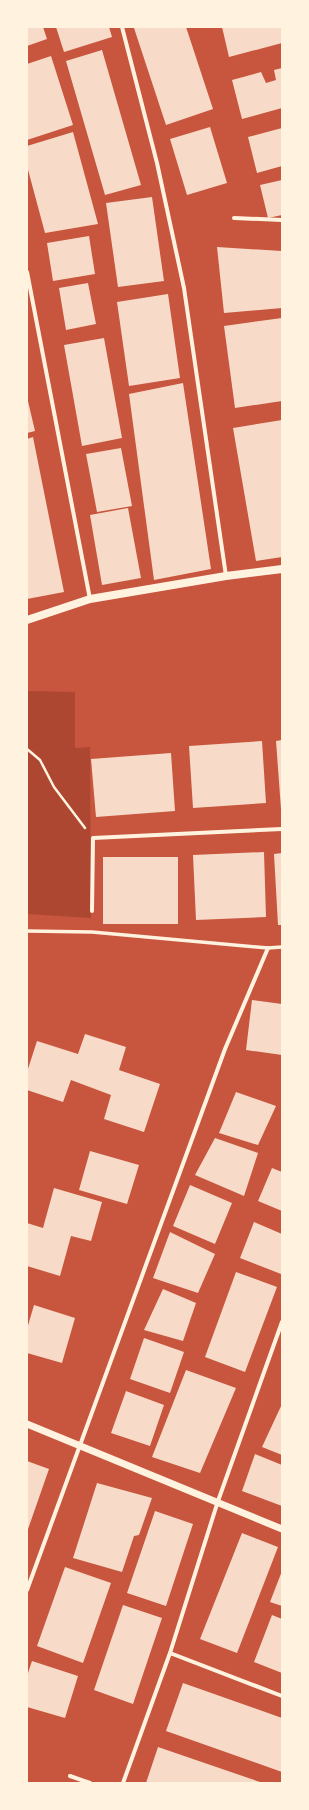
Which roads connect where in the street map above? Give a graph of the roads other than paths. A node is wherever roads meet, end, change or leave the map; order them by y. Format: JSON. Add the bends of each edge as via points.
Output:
{"nodes":[{"id":1,"x":122,"y":27,"type":"edge"},
{"id":2,"x":234,"y":218,"type":"dead end"},
{"id":3,"x":282,"y":220,"type":"edge"},
{"id":4,"x":27,"y":272,"type":"edge"},
{"id":5,"x":282,"y":569,"type":"edge"},
{"id":6,"x":226,"y":576,"type":"junction"},
{"id":7,"x":90,"y":599,"type":"junction"},
{"id":8,"x":27,"y":620,"type":"edge"},
{"id":9,"x":282,"y":829,"type":"edge"},
{"id":10,"x":92,"y":911,"type":"dead end"},
{"id":11,"x":27,"y":931,"type":"edge"},
{"id":12,"x":282,"y":947,"type":"edge"},
{"id":13,"x":268,"y":948,"type":"junction"},
{"id":14,"x":282,"y":1322,"type":"edge"},
{"id":15,"x":27,"y":1424,"type":"edge"},
{"id":16,"x":80,"y":1444,"type":"junction"},
{"id":17,"x":218,"y":1502,"type":"junction"},
{"id":18,"x":282,"y":1529,"type":"edge"},
{"id":19,"x":27,"y":1590,"type":"edge"},
{"id":20,"x":170,"y":1653,"type":"junction"},
{"id":21,"x":282,"y":1696,"type":"edge"},
{"id":22,"x":70,"y":1776,"type":"dead end"},
{"id":23,"x":90,"y":1783,"type":"edge"},
{"id":24,"x":124,"y":1783,"type":"edge"}],
"edges":[{"from":1,"to":6,"type":"street","via":[[157,163],[184,288]]},
{"from":2,"to":3,"type":"street"},
{"from":4,"to":7,"type":"street"},
{"from":5,"to":6,"type":"main road"},
{"from":6,"to":7,"type":"main road"},
{"from":7,"to":8,"type":"main road"},
{"from":9,"to":10,"type":"street","via":[[93,838]]},
{"from":11,"to":13,"type":"street","via":[[92,932]]},
{"from":12,"to":13,"type":"street"},
{"from":13,"to":16,"type":"street","via":[[225,1049]]},
{"from":14,"to":17,"type":"street"},
{"from":15,"to":16,"type":"street"},
{"from":16,"to":17,"type":"street"},
{"from":16,"to":19,"type":"street"},
{"from":17,"to":18,"type":"street"},
{"from":17,"to":20,"type":"street"},
{"from":20,"to":21,"type":"street"},
{"from":20,"to":24,"type":"street"},
{"from":22,"to":23,"type":"street"}]}
